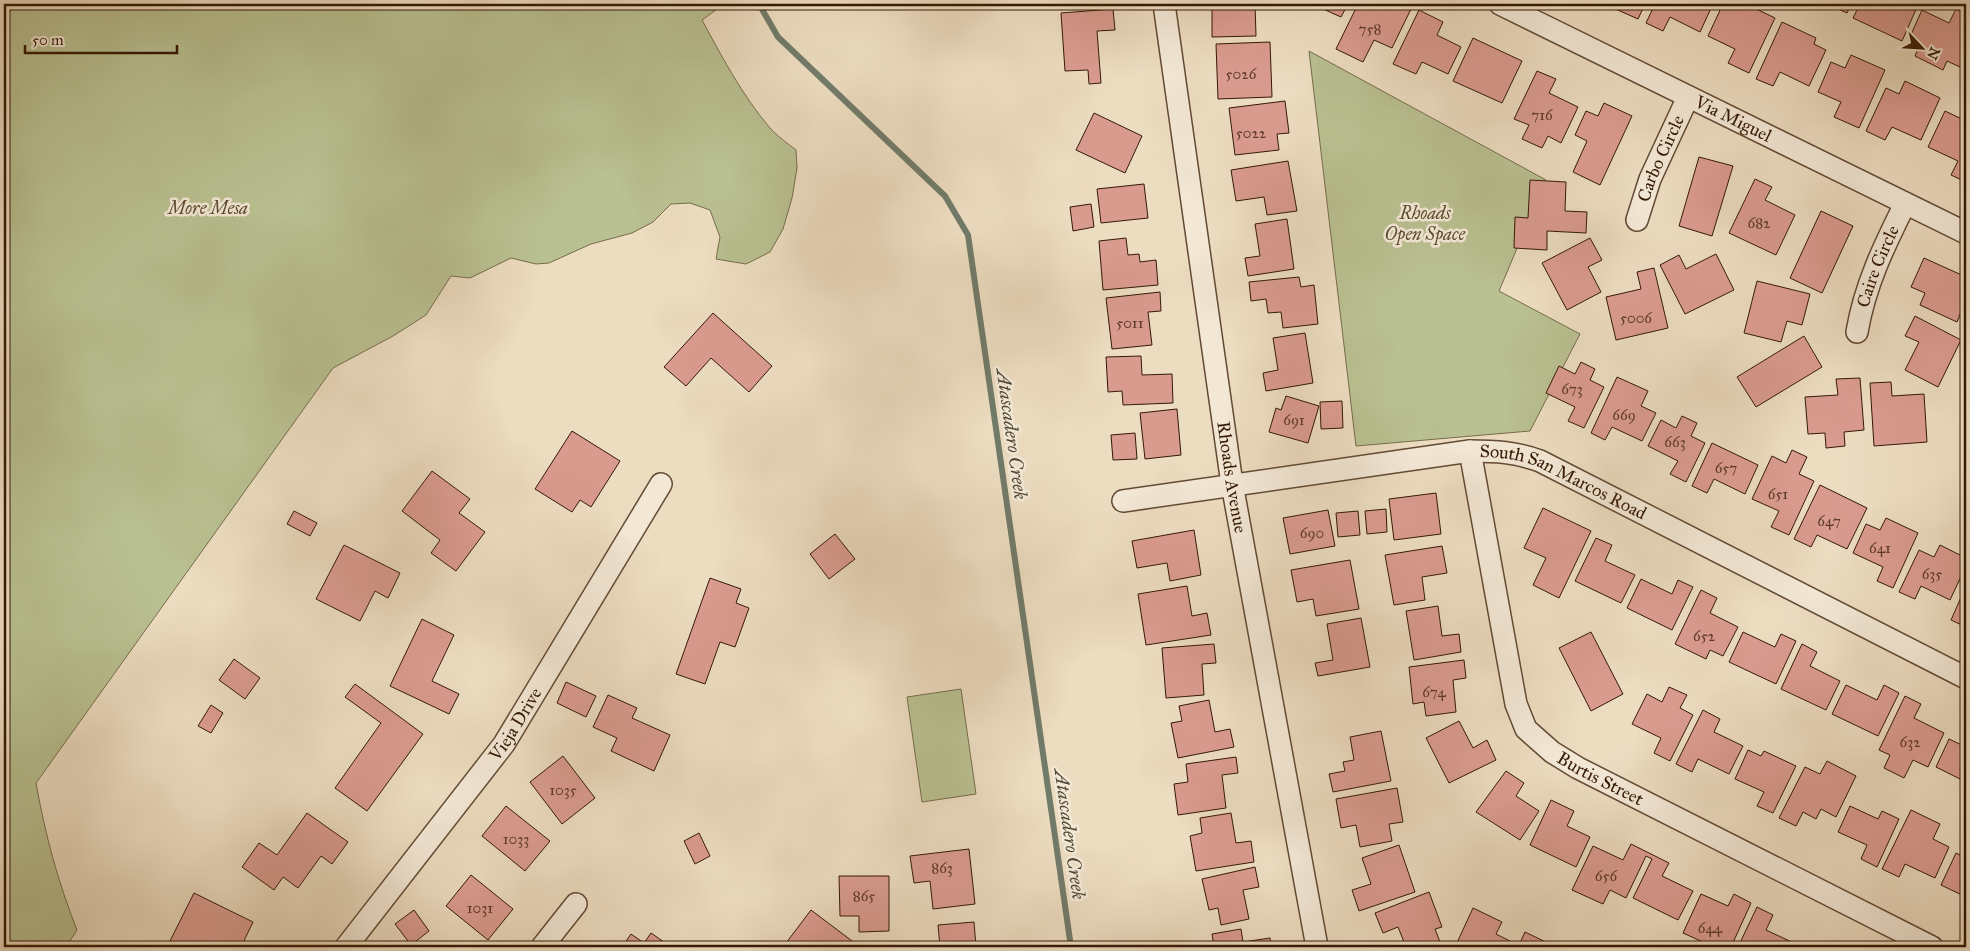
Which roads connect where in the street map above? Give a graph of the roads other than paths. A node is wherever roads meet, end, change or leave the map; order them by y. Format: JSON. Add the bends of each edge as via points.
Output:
{"nodes":[{"id":1,"x":1164,"y":4,"type":"edge"},
{"id":2,"x":1500,"y":4,"type":"edge"},
{"id":3,"x":1688,"y":97,"type":"junction"},
{"id":4,"x":1905,"y":204,"type":"junction"},
{"id":5,"x":1638,"y":220,"type":"dead end"},
{"id":6,"x":1966,"y":233,"type":"edge"},
{"id":7,"x":1857,"y":332,"type":"dead end"},
{"id":8,"x":1470,"y":451,"type":"junction"},
{"id":9,"x":661,"y":484,"type":"dead end"},
{"id":10,"x":1232,"y":484,"type":"junction"},
{"id":11,"x":1123,"y":501,"type":"dead end"},
{"id":12,"x":1966,"y":678,"type":"edge"},
{"id":13,"x":576,"y":904,"type":"dead end"},
{"id":14,"x":346,"y":947,"type":"edge"},
{"id":15,"x":542,"y":947,"type":"edge"},
{"id":16,"x":1317,"y":947,"type":"edge"},
{"id":17,"x":1932,"y":947,"type":"edge"}],
"edges":[{"from":1,"to":10,"type":"street","name":"Rhoads Avenue"},
{"from":2,"to":3,"type":"street","name":"Via Miguel"},
{"from":3,"to":4,"type":"street","name":"Via Miguel"},
{"from":3,"to":5,"type":"street","name":"Carbo Circle","via":[[1650,179]]},
{"from":4,"to":6,"type":"street","name":"Via Miguel"},
{"from":4,"to":7,"type":"street","name":"Caire Circle","via":[[1876,262],[1862,303]]},
{"from":8,"to":10,"type":"street","name":"South San Marcos Road"},
{"from":8,"to":12,"type":"street","name":"South San Marcos Road","via":[[1501,451],[1540,461]]},
{"from":8,"to":17,"type":"street","name":"Burtis Street","via":[[1516,704],[1526,729],[1552,752],[1578,768]]},
{"from":9,"to":14,"type":"street","name":"Vieja Drive","via":[[504,744]]},
{"from":10,"to":11,"type":"street","name":"South San Marcos Road"},
{"from":10,"to":16,"type":"street","name":"Rhoads Avenue"},
{"from":13,"to":15,"type":"street"}]}
